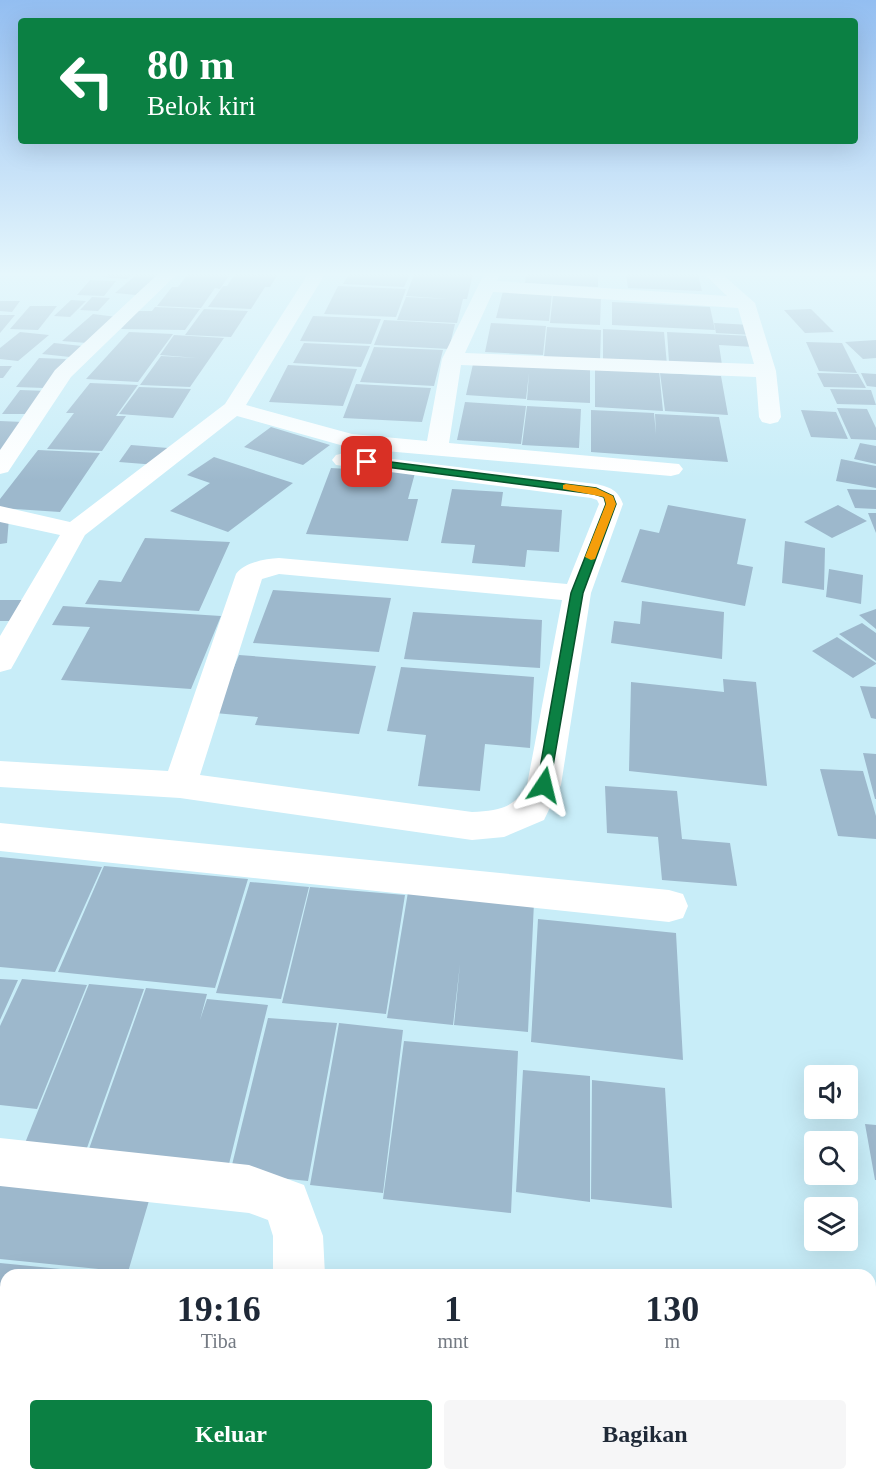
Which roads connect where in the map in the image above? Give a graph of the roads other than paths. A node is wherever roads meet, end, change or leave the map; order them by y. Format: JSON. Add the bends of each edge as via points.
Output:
{"nodes":[{"id":1,"x":95,"y":343,"type":"edge"},
{"id":2,"x":273,"y":343,"type":"edge"},
{"id":3,"x":460,"y":343,"type":"edge"},
{"id":4,"x":758,"y":343,"type":"edge"},
{"id":5,"x":452,"y":359,"type":"junction"},
{"id":6,"x":766,"y":371,"type":"junction"},
{"id":7,"x":233,"y":408,"type":"junction"},
{"id":8,"x":770,"y":417,"type":"dead end"},
{"id":9,"x":437,"y":447,"type":"junction"},
{"id":10,"x":344,"y":459,"type":"dead end"},
{"id":11,"x":0,"y":467,"type":"edge"},
{"id":12,"x":671,"y":469,"type":"dead end"},
{"id":13,"x":0,"y":514,"type":"edge"},
{"id":14,"x":75,"y":531,"type":"junction"},
{"id":15,"x":577,"y":593,"type":"junction"},
{"id":16,"x":0,"y":662,"type":"edge"},
{"id":17,"x":0,"y":774,"type":"edge"},
{"id":18,"x":180,"y":785,"type":"junction"},
{"id":19,"x":0,"y":837,"type":"edge"},
{"id":20,"x":669,"y":906,"type":"dead end"},
{"id":21,"x":0,"y":1161,"type":"edge"},
{"id":22,"x":299,"y":1269,"type":"edge"}],
"edges":[{"from":1,"to":11,"type":"street","via":[[62,374]]},
{"from":2,"to":7,"type":"street"},
{"from":3,"to":5,"type":"street"},
{"from":4,"to":6,"type":"street"},
{"from":5,"to":6,"type":"street"},
{"from":5,"to":9,"type":"street"},
{"from":6,"to":8,"type":"street"},
{"from":7,"to":9,"type":"street","via":[[351,441]]},
{"from":7,"to":14,"type":"street"},
{"from":9,"to":12,"type":"street"},
{"from":10,"to":15,"type":"street","via":[[596,491],[608,496],[611,504]]},
{"from":13,"to":14,"type":"street"},
{"from":14,"to":16,"type":"street"},
{"from":15,"to":18,"type":"street","via":[[279,566],[257,570],[250,574]]},
{"from":15,"to":18,"type":"street","via":[[544,785],[531,810],[504,823],[472,826]]},
{"from":17,"to":18,"type":"street"},
{"from":19,"to":20,"type":"street"},
{"from":21,"to":22,"type":"street","via":[[249,1189],[287,1202],[298,1236]]}]}
